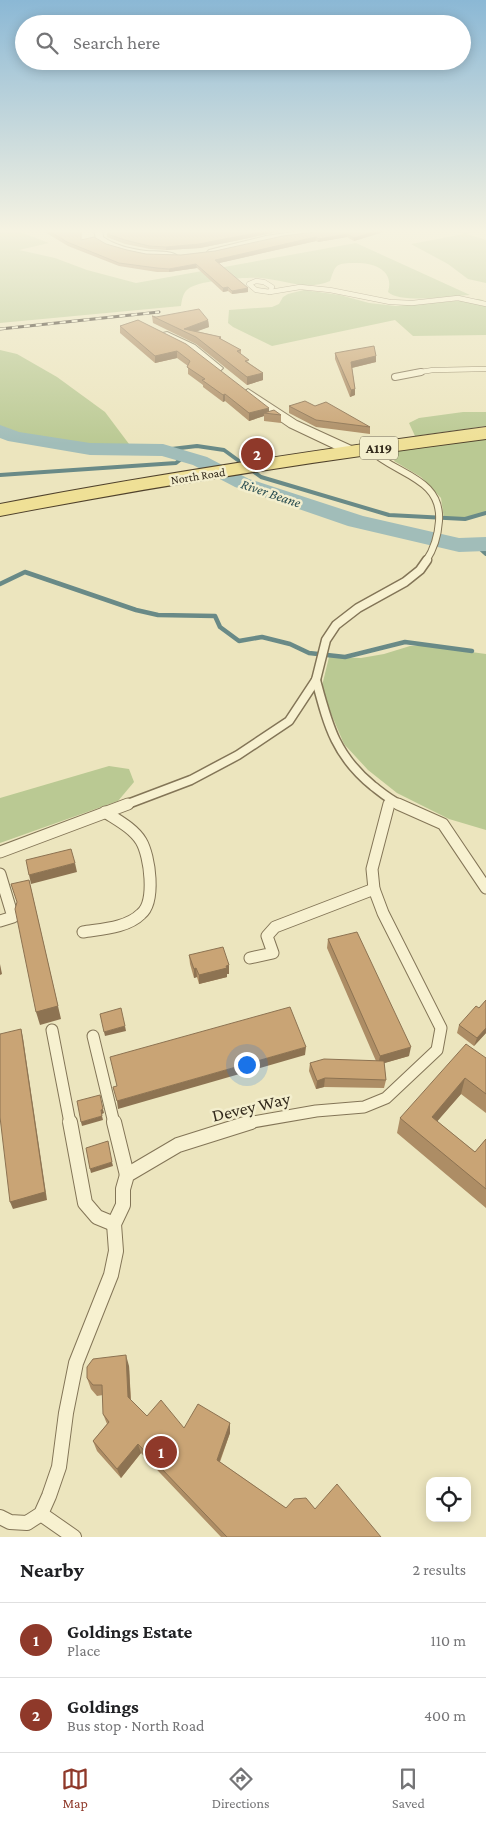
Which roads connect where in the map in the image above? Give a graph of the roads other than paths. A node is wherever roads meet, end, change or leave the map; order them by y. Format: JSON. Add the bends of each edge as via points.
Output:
{"nodes":[{"id":1,"x":384,"y":301,"type":"edge"},
{"id":2,"x":433,"y":301,"type":"edge"},
{"id":3,"x":471,"y":301,"type":"edge"},
{"id":4,"x":486,"y":304,"type":"edge"},
{"id":5,"x":159,"y":331,"type":"edge"},
{"id":6,"x":486,"y":369,"type":"edge"},
{"id":7,"x":395,"y":377,"type":"dead end"},
{"id":8,"x":486,"y":433,"type":"edge"},
{"id":9,"x":360,"y":450,"type":"junction"},
{"id":10,"x":0,"y":510,"type":"edge"},
{"id":11,"x":316,"y":680,"type":"junction"},
{"id":12,"x":390,"y":800,"type":"junction"},
{"id":13,"x":106,"y":812,"type":"junction"},
{"id":14,"x":0,"y":852,"type":"edge"},
{"id":15,"x":0,"y":874,"type":"edge"},
{"id":16,"x":486,"y":888,"type":"edge"},
{"id":17,"x":374,"y":889,"type":"junction"},
{"id":18,"x":0,"y":921,"type":"edge"},
{"id":19,"x":83,"y":932,"type":"dead end"},
{"id":20,"x":250,"y":958,"type":"dead end"},
{"id":21,"x":52,"y":1030,"type":"dead end"},
{"id":22,"x":93,"y":1036,"type":"dead end"},
{"id":23,"x":127,"y":1175,"type":"junction"},
{"id":24,"x":114,"y":1224,"type":"junction"},
{"id":25,"x":49,"y":1496,"type":"joint"},
{"id":26,"x":41,"y":1514,"type":"junction"},
{"id":27,"x":0,"y":1517,"type":"edge"},
{"id":28,"x":74,"y":1537,"type":"edge"}],
"edges":[{"from":1,"to":2,"type":"lane"},
{"from":3,"to":4,"type":"lane"},
{"from":5,"to":9,"type":"street","via":[[191,347],[293,424]]},
{"from":6,"to":7,"type":"lane","via":[[433,370]]},
{"from":8,"to":9,"type":"main road","name":"North Road","number":"A119"},
{"from":9,"to":10,"type":"main road","name":"North Road","number":"A119"},
{"from":9,"to":11,"type":"lane","via":[[424,484],[438,500],[439,526],[434,549],[420,570],[336,625],[326,640]]},
{"from":11,"to":12,"type":"lane","via":[[327,723],[343,756]]},
{"from":11,"to":13,"type":"lane","via":[[290,721],[266,738],[191,780]]},
{"from":12,"to":16,"type":"lane","via":[[443,824]]},
{"from":12,"to":17,"type":"lane","name":"Devey Way","via":[[372,869]]},
{"from":13,"to":14,"type":"lane"},
{"from":13,"to":19,"type":"lane","via":[[141,842],[148,868],[149,902],[136,919]]},
{"from":15,"to":18,"type":"lane","via":[[13,917]]},
{"from":17,"to":20,"type":"lane","via":[[275,927],[267,936],[273,953]]},
{"from":17,"to":23,"type":"lane","name":"Devey Way","via":[[441,1028],[437,1050],[386,1098],[364,1107],[254,1121],[178,1145]]},
{"from":21,"to":24,"type":"lane","via":[[86,1203],[97,1217]]},
{"from":22,"to":23,"type":"lane"},
{"from":23,"to":24,"type":"lane","via":[[123,1205]]},
{"from":24,"to":25,"type":"lane","via":[[116,1251],[111,1275],[76,1363],[59,1467]]},
{"from":25,"to":26,"type":"lane"},
{"from":26,"to":27,"type":"lane","via":[[26,1523],[10,1522]]},
{"from":26,"to":28,"type":"lane"}]}
